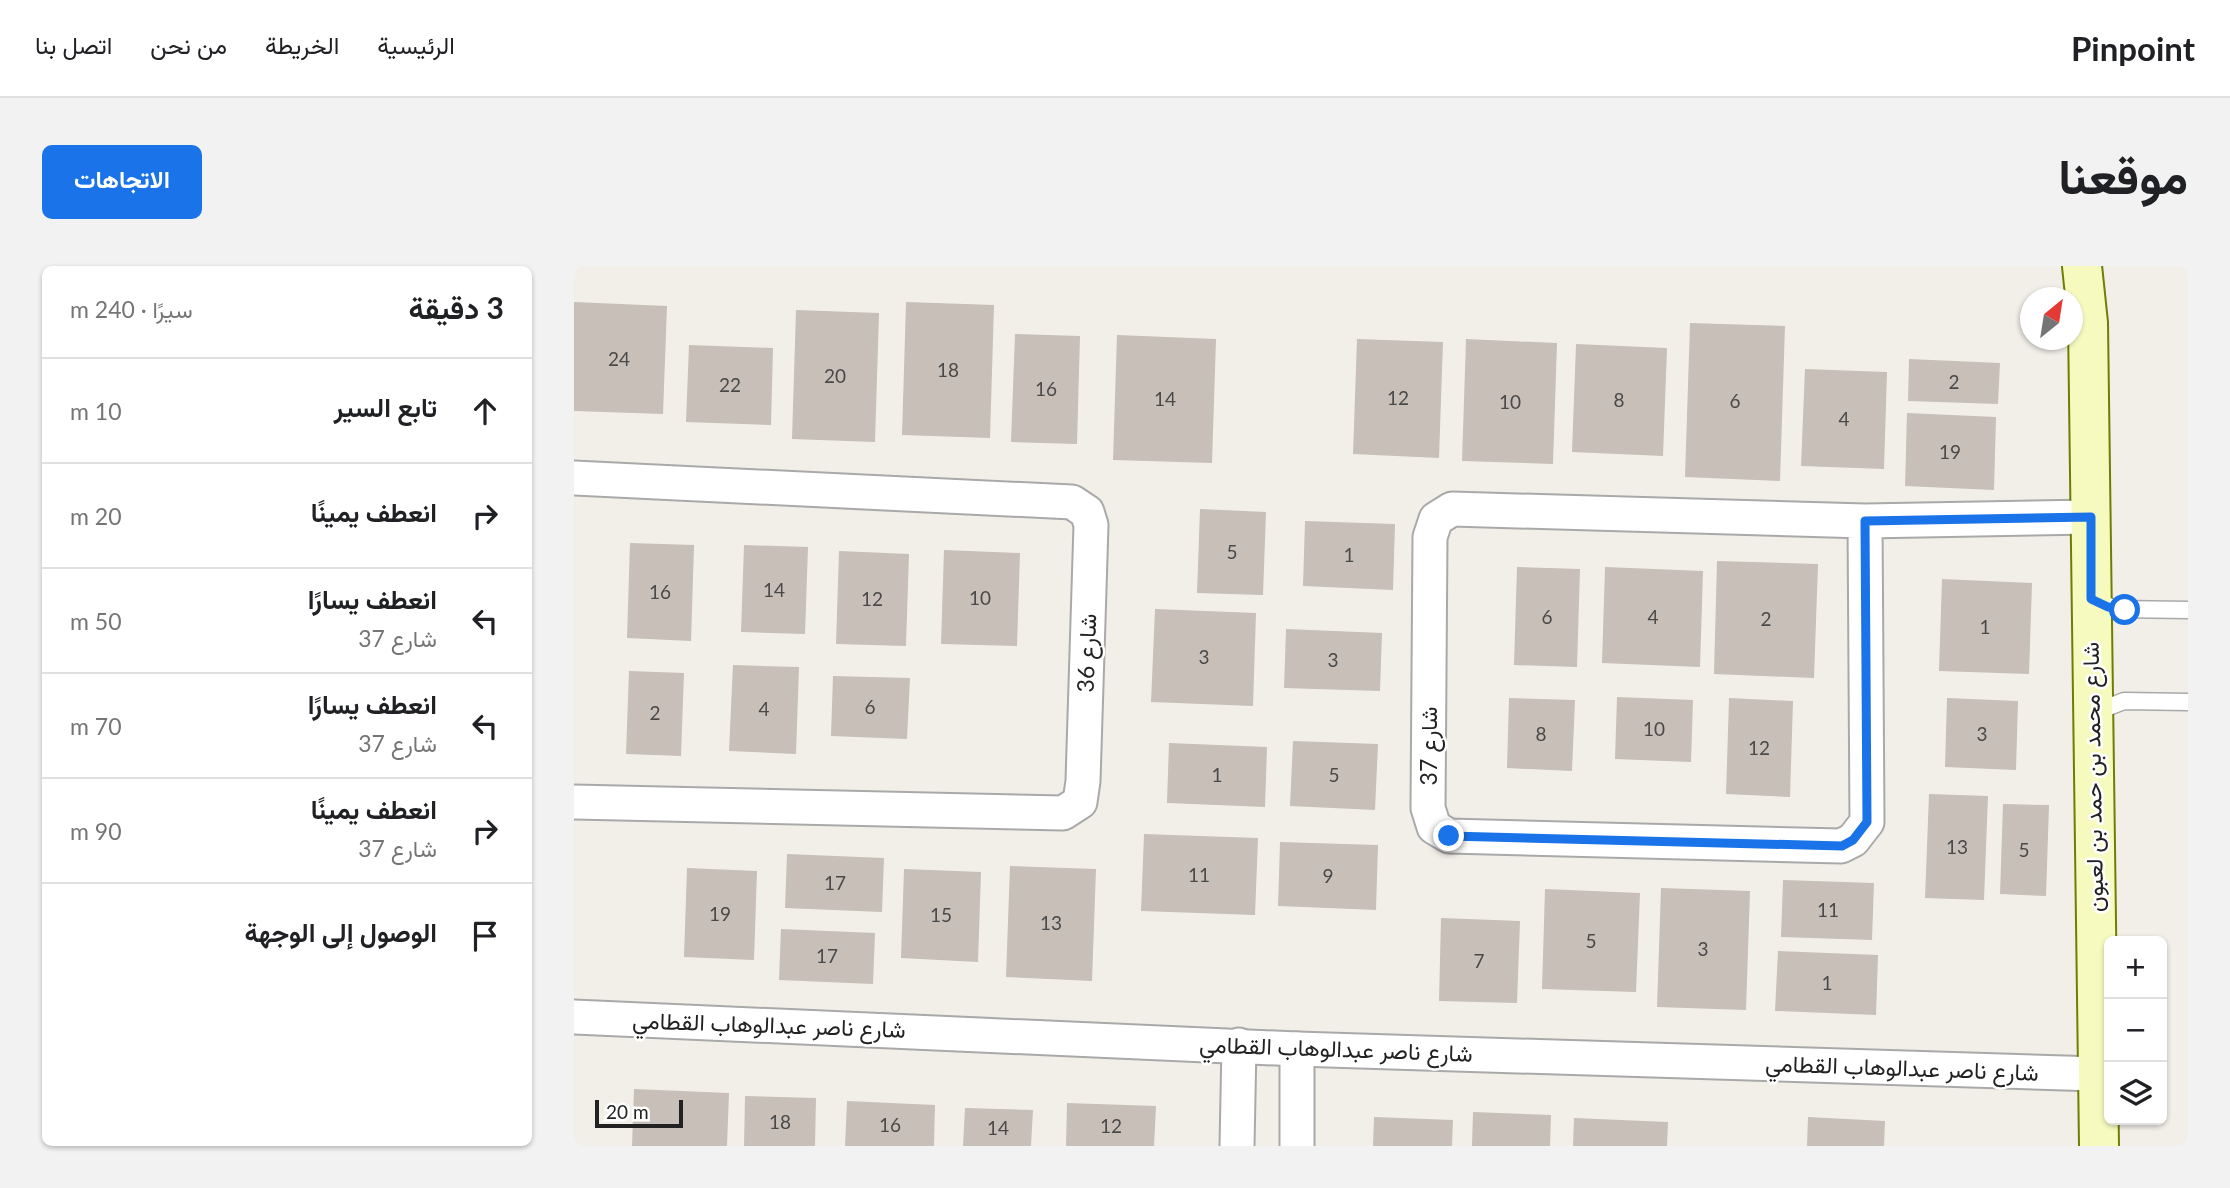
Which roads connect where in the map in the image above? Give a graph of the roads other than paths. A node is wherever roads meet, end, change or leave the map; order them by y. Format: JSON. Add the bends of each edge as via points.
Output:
{"nodes":[{"id":1,"x":2082,"y":266,"type":"edge"},
{"id":2,"x":2103,"y":266,"type":"edge"},
{"id":3,"x":2088,"y":323,"type":"junction"},
{"id":4,"x":574,"y":478,"type":"edge"},
{"id":5,"x":2091,"y":517,"type":"junction"},
{"id":6,"x":1865,"y":521,"type":"junction"},
{"id":7,"x":2091,"y":599,"type":"junction"},
{"id":8,"x":2188,"y":610,"type":"edge"},
{"id":9,"x":2188,"y":702,"type":"edge"},
{"id":10,"x":2091,"y":714,"type":"junction"},
{"id":11,"x":574,"y":802,"type":"edge"},
{"id":12,"x":574,"y":1017,"type":"edge"},
{"id":13,"x":1239,"y":1045,"type":"junction"},
{"id":14,"x":1297,"y":1049,"type":"junction"},
{"id":15,"x":2097,"y":1074,"type":"junction"},
{"id":16,"x":1237,"y":1146,"type":"edge"},
{"id":17,"x":1297,"y":1146,"type":"edge"},
{"id":18,"x":2099,"y":1146,"type":"edge"}],
"edges":[{"from":1,"to":3,"type":"street","name":"شارع محمد بن حمد بن لعبون"},
{"from":2,"to":3,"type":"street","name":"شارع محمد بن حمد بن لعبون"},
{"from":3,"to":5,"type":"street","name":"شارع محمد بن حمد بن لعبون"},
{"from":4,"to":11,"type":"street","name":"شارع 36","via":[[1072,502],[1087,512],[1091,526],[1083,781],[1080,802],[1063,813]]},
{"from":5,"to":6,"type":"street","name":"شارع 37"},
{"from":5,"to":7,"type":"street","name":"شارع محمد بن حمد بن لعبون"},
{"from":6,"to":6,"type":"street","name":"شارع 37","via":[[1867,822],[1853,840],[1842,846],[1449,836],[1434,827],[1428,808],[1430,551],[1436,519],[1452,509]]},
{"from":7,"to":8,"type":"lane","via":[[2116,609]]},
{"from":7,"to":10,"type":"street","name":"شارع محمد بن حمد بن لعبون"},
{"from":9,"to":10,"type":"lane","via":[[2124,701]]},
{"from":10,"to":15,"type":"street","name":"شارع محمد بن حمد بن لعبون"},
{"from":12,"to":13,"type":"street","name":"شارع ناصر عبدالوهاب القطامي"},
{"from":13,"to":14,"type":"street","name":"شارع ناصر عبدالوهاب القطامي"},
{"from":13,"to":16,"type":"street"},
{"from":14,"to":15,"type":"street","name":"شارع ناصر عبدالوهاب القطامي"},
{"from":14,"to":17,"type":"street"},
{"from":15,"to":18,"type":"street","name":"شارع محمد بن حمد بن لعبون"}]}
